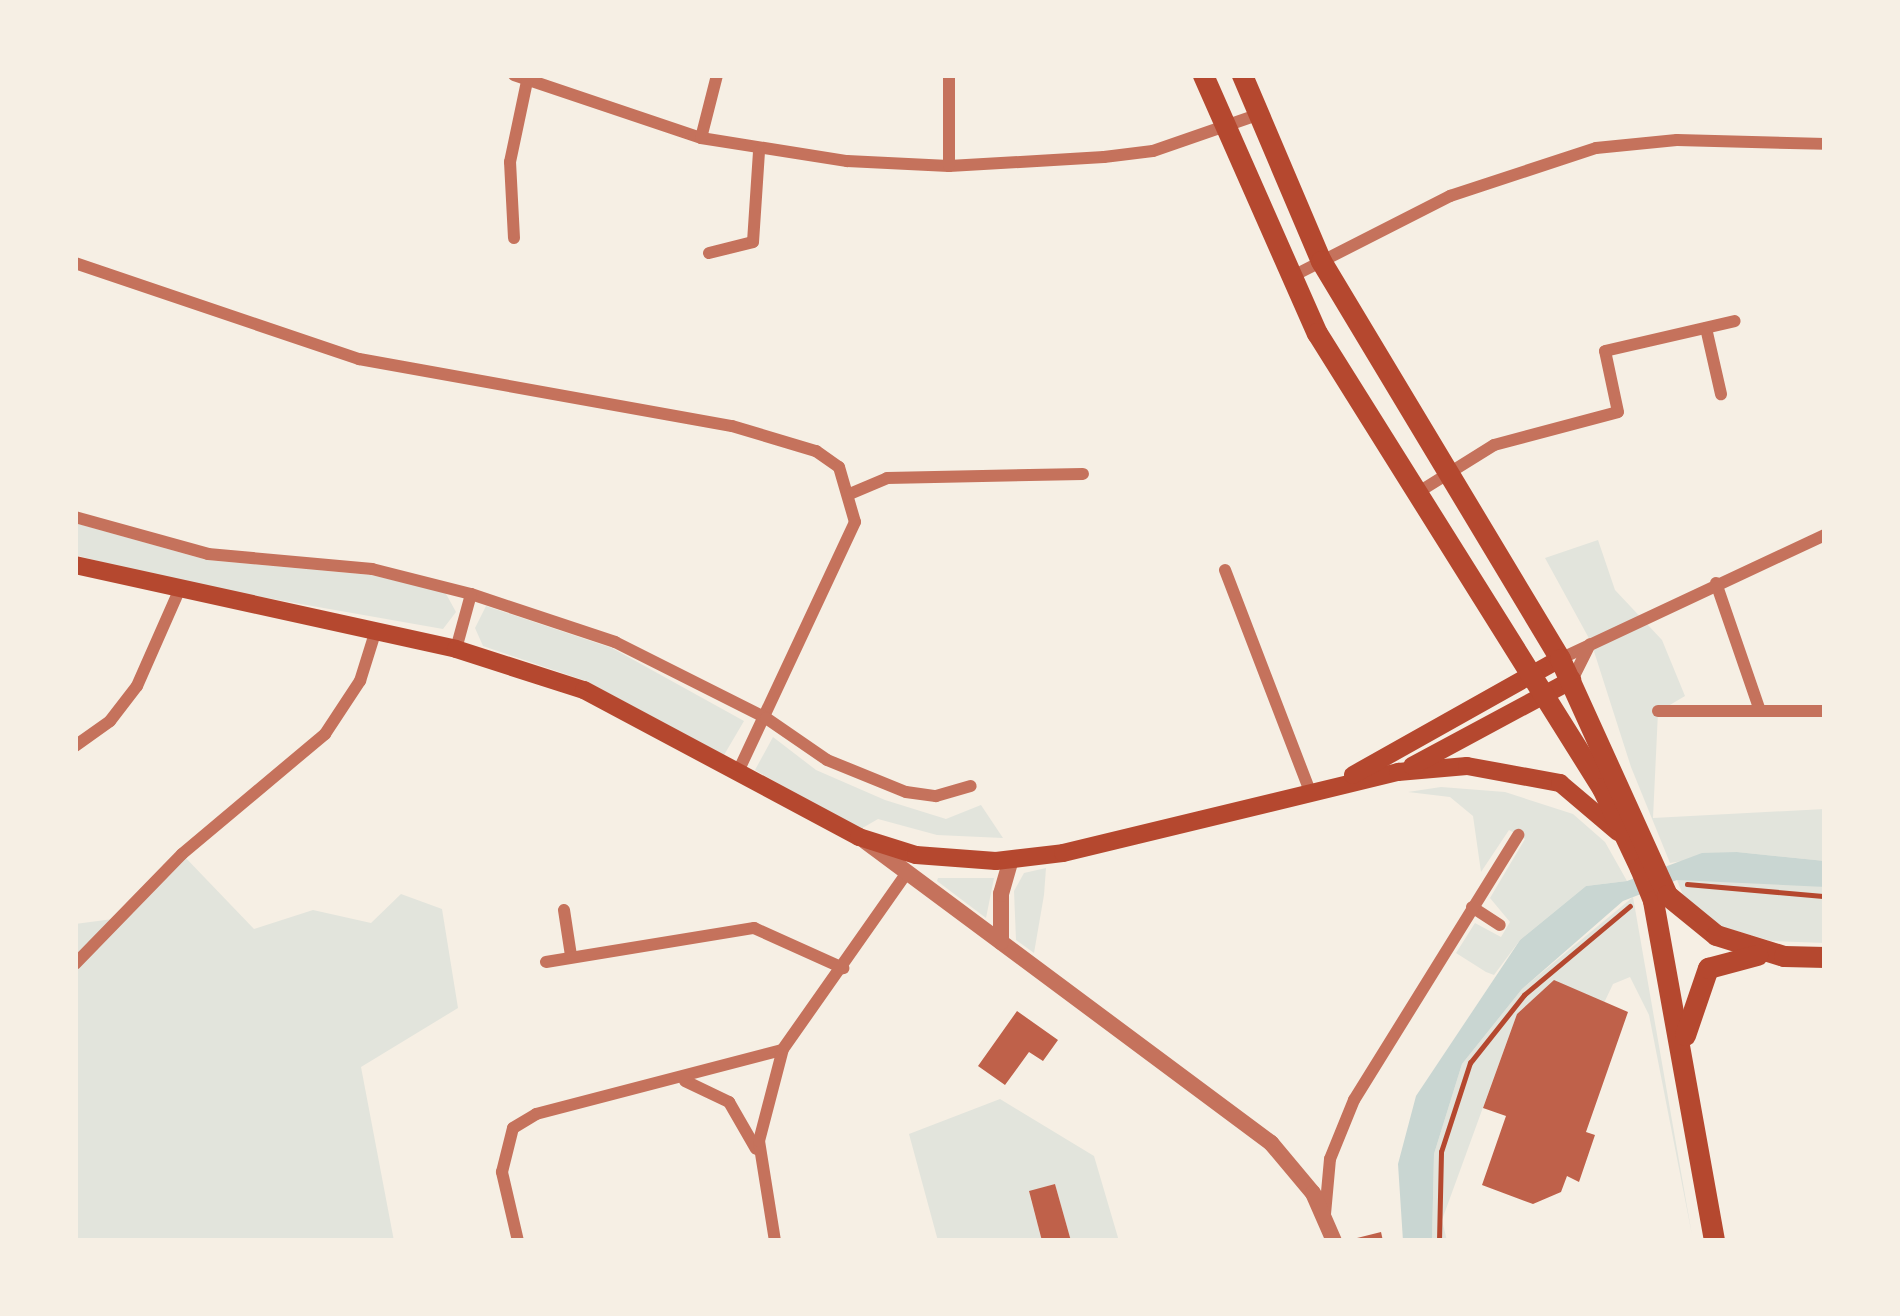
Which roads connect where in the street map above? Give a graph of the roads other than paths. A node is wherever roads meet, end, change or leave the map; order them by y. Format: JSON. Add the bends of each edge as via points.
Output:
{"nodes":[{"id":1,"x":717,"y":75,"type":"edge"},
{"id":2,"x":949,"y":75,"type":"edge"},
{"id":3,"x":1202,"y":75,"type":"edge"},
{"id":4,"x":1242,"y":75,"type":"edge"},
{"id":5,"x":520,"y":78,"type":"edge"},
{"id":6,"x":1257,"y":115,"type":"junction"},
{"id":7,"x":1222,"y":129,"type":"junction"},
{"id":8,"x":700,"y":138,"type":"junction"},
{"id":9,"x":1825,"y":144,"type":"edge"},
{"id":10,"x":759,"y":152,"type":"junction"},
{"id":11,"x":949,"y":166,"type":"junction"},
{"id":12,"x":514,"y":238,"type":"dead end"},
{"id":13,"x":709,"y":254,"type":"dead end"},
{"id":14,"x":1322,"y":261,"type":"junction"},
{"id":15,"x":75,"y":263,"type":"edge"},
{"id":16,"x":1288,"y":279,"type":"junction"},
{"id":17,"x":1735,"y":321,"type":"dead end"},
{"id":18,"x":1706,"y":328,"type":"junction"},
{"id":19,"x":1721,"y":394,"type":"dead end"},
{"id":20,"x":1083,"y":474,"type":"dead end"},
{"id":21,"x":1446,"y":475,"type":"junction"},
{"id":22,"x":852,"y":493,"type":"junction"},
{"id":23,"x":1415,"y":494,"type":"junction"},
{"id":24,"x":75,"y":517,"type":"edge"},
{"id":25,"x":1825,"y":535,"type":"edge"},
{"id":26,"x":75,"y":565,"type":"edge"},
{"id":27,"x":1225,"y":570,"type":"dead end"},
{"id":28,"x":1717,"y":583,"type":"junction"},
{"id":29,"x":178,"y":593,"type":"junction"},
{"id":30,"x":471,"y":594,"type":"junction"},
{"id":31,"x":375,"y":633,"type":"junction"},
{"id":32,"x":1591,"y":642,"type":"junction"},
{"id":33,"x":456,"y":649,"type":"junction"},
{"id":34,"x":1560,"y":659,"type":"junction"},
{"id":35,"x":1529,"y":676,"type":"junction"},
{"id":36,"x":1571,"y":680,"type":"junction"},
{"id":37,"x":1542,"y":697,"type":"junction"},
{"id":38,"x":1658,"y":711,"type":"dead end"},
{"id":39,"x":1760,"y":711,"type":"junction"},
{"id":40,"x":1825,"y":711,"type":"edge"},
{"id":41,"x":766,"y":718,"type":"junction"},
{"id":42,"x":75,"y":746,"type":"edge"},
{"id":43,"x":740,"y":770,"type":"junction"},
{"id":44,"x":1398,"y":772,"type":"junction"},
{"id":45,"x":971,"y":786,"type":"dead end"},
{"id":46,"x":1310,"y":792,"type":"junction"},
{"id":47,"x":1518,"y":835,"type":"dead end"},
{"id":48,"x":859,"y":837,"type":"junction"},
{"id":49,"x":1011,"y":860,"type":"junction"},
{"id":50,"x":1643,"y":864,"type":"junction"},
{"id":51,"x":906,"y":874,"type":"junction"},
{"id":52,"x":1658,"y":895,"type":"junction"},
{"id":53,"x":1472,"y":908,"type":"junction"},
{"id":54,"x":564,"y":910,"type":"dead end"},
{"id":55,"x":1499,"y":925,"type":"dead end"},
{"id":56,"x":1001,"y":942,"type":"junction"},
{"id":57,"x":571,"y":956,"type":"junction"},
{"id":58,"x":1784,"y":956,"type":"junction"},
{"id":59,"x":1825,"y":957,"type":"edge"},
{"id":60,"x":546,"y":962,"type":"dead end"},
{"id":61,"x":75,"y":964,"type":"edge"},
{"id":62,"x":843,"y":968,"type":"junction"},
{"id":63,"x":783,"y":1049,"type":"junction"},
{"id":64,"x":1682,"y":1060,"type":"junction"},
{"id":65,"x":672,"y":1079,"type":"junction"},
{"id":66,"x":759,"y":1164,"type":"junction"},
{"id":67,"x":1325,"y":1215,"type":"junction"},
{"id":68,"x":518,"y":1241,"type":"edge"},
{"id":69,"x":776,"y":1241,"type":"edge"},
{"id":70,"x":1334,"y":1241,"type":"edge"},
{"id":71,"x":1714,"y":1241,"type":"edge"}],
"edges":[{"from":1,"to":8,"type":"street"},
{"from":2,"to":11,"type":"street"},
{"from":3,"to":7,"type":"main road"},
{"from":4,"to":6,"type":"main road"},
{"from":5,"to":8,"type":"street"},
{"from":5,"to":12,"type":"street","via":[[510,162]]},
{"from":6,"to":7,"type":"street"},
{"from":6,"to":14,"type":"main road"},
{"from":7,"to":11,"type":"street","via":[[1153,152]]},
{"from":7,"to":16,"type":"main road"},
{"from":8,"to":10,"type":"street"},
{"from":9,"to":14,"type":"street","via":[[1677,140],[1596,148],[1450,196]]},
{"from":10,"to":11,"type":"street"},
{"from":10,"to":13,"type":"street","via":[[753,242]]},
{"from":14,"to":16,"type":"street"},
{"from":14,"to":21,"type":"main road"},
{"from":15,"to":22,"type":"street","via":[[377,363],[732,426],[816,452],[839,467]]},
{"from":16,"to":23,"type":"main road"},
{"from":17,"to":18,"type":"street"},
{"from":18,"to":19,"type":"street"},
{"from":18,"to":21,"type":"street","via":[[1605,351],[1618,412],[1494,445]]},
{"from":20,"to":22,"type":"street","via":[[886,478]]},
{"from":21,"to":23,"type":"street"},
{"from":21,"to":34,"type":"main road"},
{"from":22,"to":41,"type":"street","via":[[855,522]]},
{"from":23,"to":35,"type":"main road"},
{"from":24,"to":30,"type":"street","via":[[208,554],[372,569]]},
{"from":25,"to":28,"type":"street"},
{"from":26,"to":29,"type":"main road"},
{"from":27,"to":46,"type":"street"},
{"from":28,"to":32,"type":"street"},
{"from":28,"to":39,"type":"street"},
{"from":29,"to":31,"type":"main road"},
{"from":29,"to":42,"type":"street","via":[[137,686],[110,721]]},
{"from":30,"to":33,"type":"street"},
{"from":30,"to":41,"type":"street","via":[[615,642]]},
{"from":31,"to":33,"type":"main road"},
{"from":31,"to":61,"type":"street","via":[[360,681],[325,734],[182,854]]},
{"from":32,"to":34,"type":"street"},
{"from":32,"to":36,"type":"street"},
{"from":33,"to":43,"type":"main road","via":[[584,690]]},
{"from":34,"to":35,"type":"main road"},
{"from":34,"to":36,"type":"main road"},
{"from":35,"to":37,"type":"main road"},
{"from":35,"to":46,"type":"main road"},
{"from":36,"to":37,"type":"main road"},
{"from":36,"to":50,"type":"main road"},
{"from":37,"to":44,"type":"main road"},
{"from":37,"to":50,"type":"main road"},
{"from":38,"to":39,"type":"street"},
{"from":39,"to":40,"type":"street"},
{"from":41,"to":43,"type":"street"},
{"from":41,"to":45,"type":"street","via":[[827,760],[906,792],[936,796]]},
{"from":43,"to":48,"type":"main road"},
{"from":44,"to":46,"type":"main road"},
{"from":44,"to":50,"type":"main road","via":[[1505,768],[1560,783],[1594,805]]},
{"from":46,"to":49,"type":"main road","via":[[1100,846]]},
{"from":47,"to":53,"type":"street"},
{"from":48,"to":49,"type":"main road","via":[[930,857]]},
{"from":48,"to":51,"type":"street"},
{"from":49,"to":56,"type":"street"},
{"from":50,"to":52,"type":"main road"},
{"from":51,"to":56,"type":"street"},
{"from":51,"to":62,"type":"street"},
{"from":52,"to":58,"type":"main road","via":[[1707,931]]},
{"from":52,"to":64,"type":"main road"},
{"from":53,"to":55,"type":"street"},
{"from":53,"to":67,"type":"street","via":[[1348,1112],[1330,1159]]},
{"from":54,"to":57,"type":"street"},
{"from":56,"to":67,"type":"street","via":[[1271,1143]]},
{"from":57,"to":60,"type":"street"},
{"from":57,"to":62,"type":"street","via":[[754,928]]},
{"from":58,"to":59,"type":"main road"},
{"from":58,"to":64,"type":"main road","via":[[1738,955],[1708,968],[1689,1006]]},
{"from":62,"to":63,"type":"street"},
{"from":63,"to":65,"type":"street"},
{"from":63,"to":66,"type":"street"},
{"from":64,"to":71,"type":"main road"},
{"from":65,"to":66,"type":"street","via":[[729,1102],[751,1133]]},
{"from":65,"to":68,"type":"street","via":[[536,1114],[513,1128],[502,1172]]},
{"from":66,"to":69,"type":"street"},
{"from":67,"to":70,"type":"street"}]}
